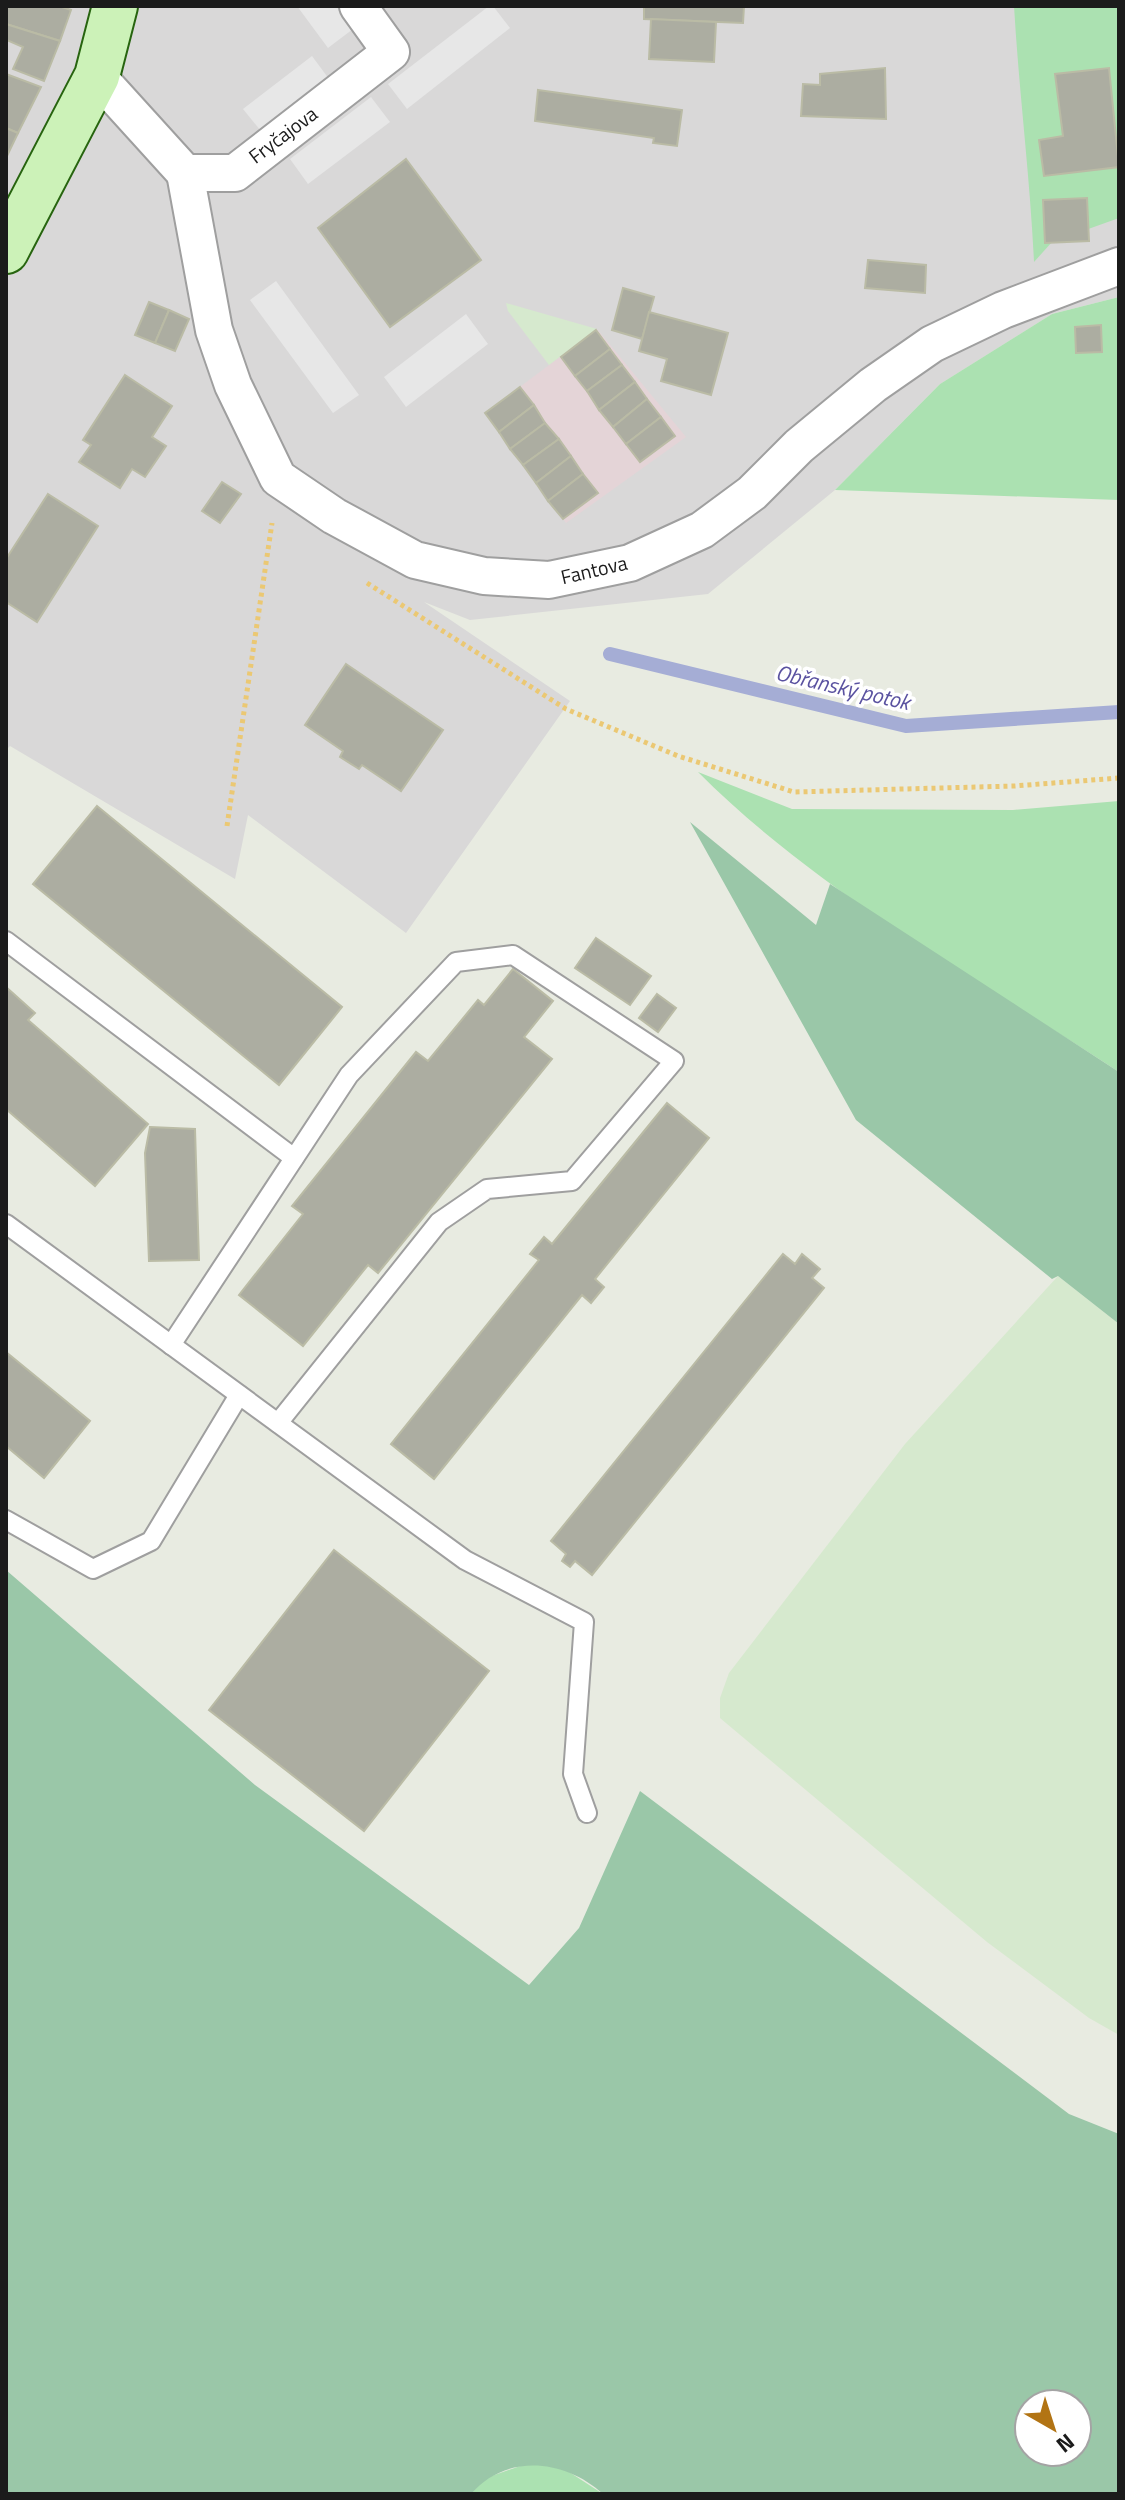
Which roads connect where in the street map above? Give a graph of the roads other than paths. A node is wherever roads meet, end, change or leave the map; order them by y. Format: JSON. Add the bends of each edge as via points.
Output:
{"nodes":[{"id":1,"x":115,"y":6,"type":"edge"},
{"id":2,"x":358,"y":6,"type":"edge"},
{"id":3,"x":97,"y":76,"type":"junction"},
{"id":4,"x":185,"y":173,"type":"junction"},
{"id":5,"x":6,"y":251,"type":"edge"},
{"id":6,"x":1119,"y":266,"type":"edge"},
{"id":7,"x":6,"y":941,"type":"edge"},
{"id":8,"x":294,"y":1158,"type":"junction"},
{"id":9,"x":6,"y":1224,"type":"edge"},
{"id":10,"x":171,"y":1345,"type":"junction"},
{"id":11,"x":239,"y":1395,"type":"junction"},
{"id":12,"x":278,"y":1423,"type":"junction"},
{"id":13,"x":6,"y":1520,"type":"edge"},
{"id":14,"x":587,"y":1813,"type":"dead end"}],
"edges":[{"from":1,"to":3,"type":"main road"},
{"from":2,"to":4,"type":"street","name":"Fryčajova","via":[[391,52],[235,173]]},
{"from":3,"to":4,"type":"street"},
{"from":3,"to":5,"type":"main road"},
{"from":4,"to":6,"type":"street","name":"Fantova","via":[[214,330],[233,385],[278,478],[415,560],[484,576],[549,580],[630,563],[702,530],[752,493],[873,385],[932,344],[1003,310]]},
{"from":7,"to":8,"type":"lane"},
{"from":8,"to":10,"type":"lane"},
{"from":8,"to":12,"type":"lane","via":[[349,1075],[456,962],[513,955],[674,1061],[572,1181],[487,1189],[439,1222]]},
{"from":9,"to":10,"type":"lane"},
{"from":10,"to":11,"type":"lane"},
{"from":11,"to":12,"type":"lane"},
{"from":11,"to":13,"type":"lane","via":[[151,1541],[93,1569]]},
{"from":12,"to":14,"type":"lane","via":[[465,1560],[584,1622],[573,1774]]}]}
